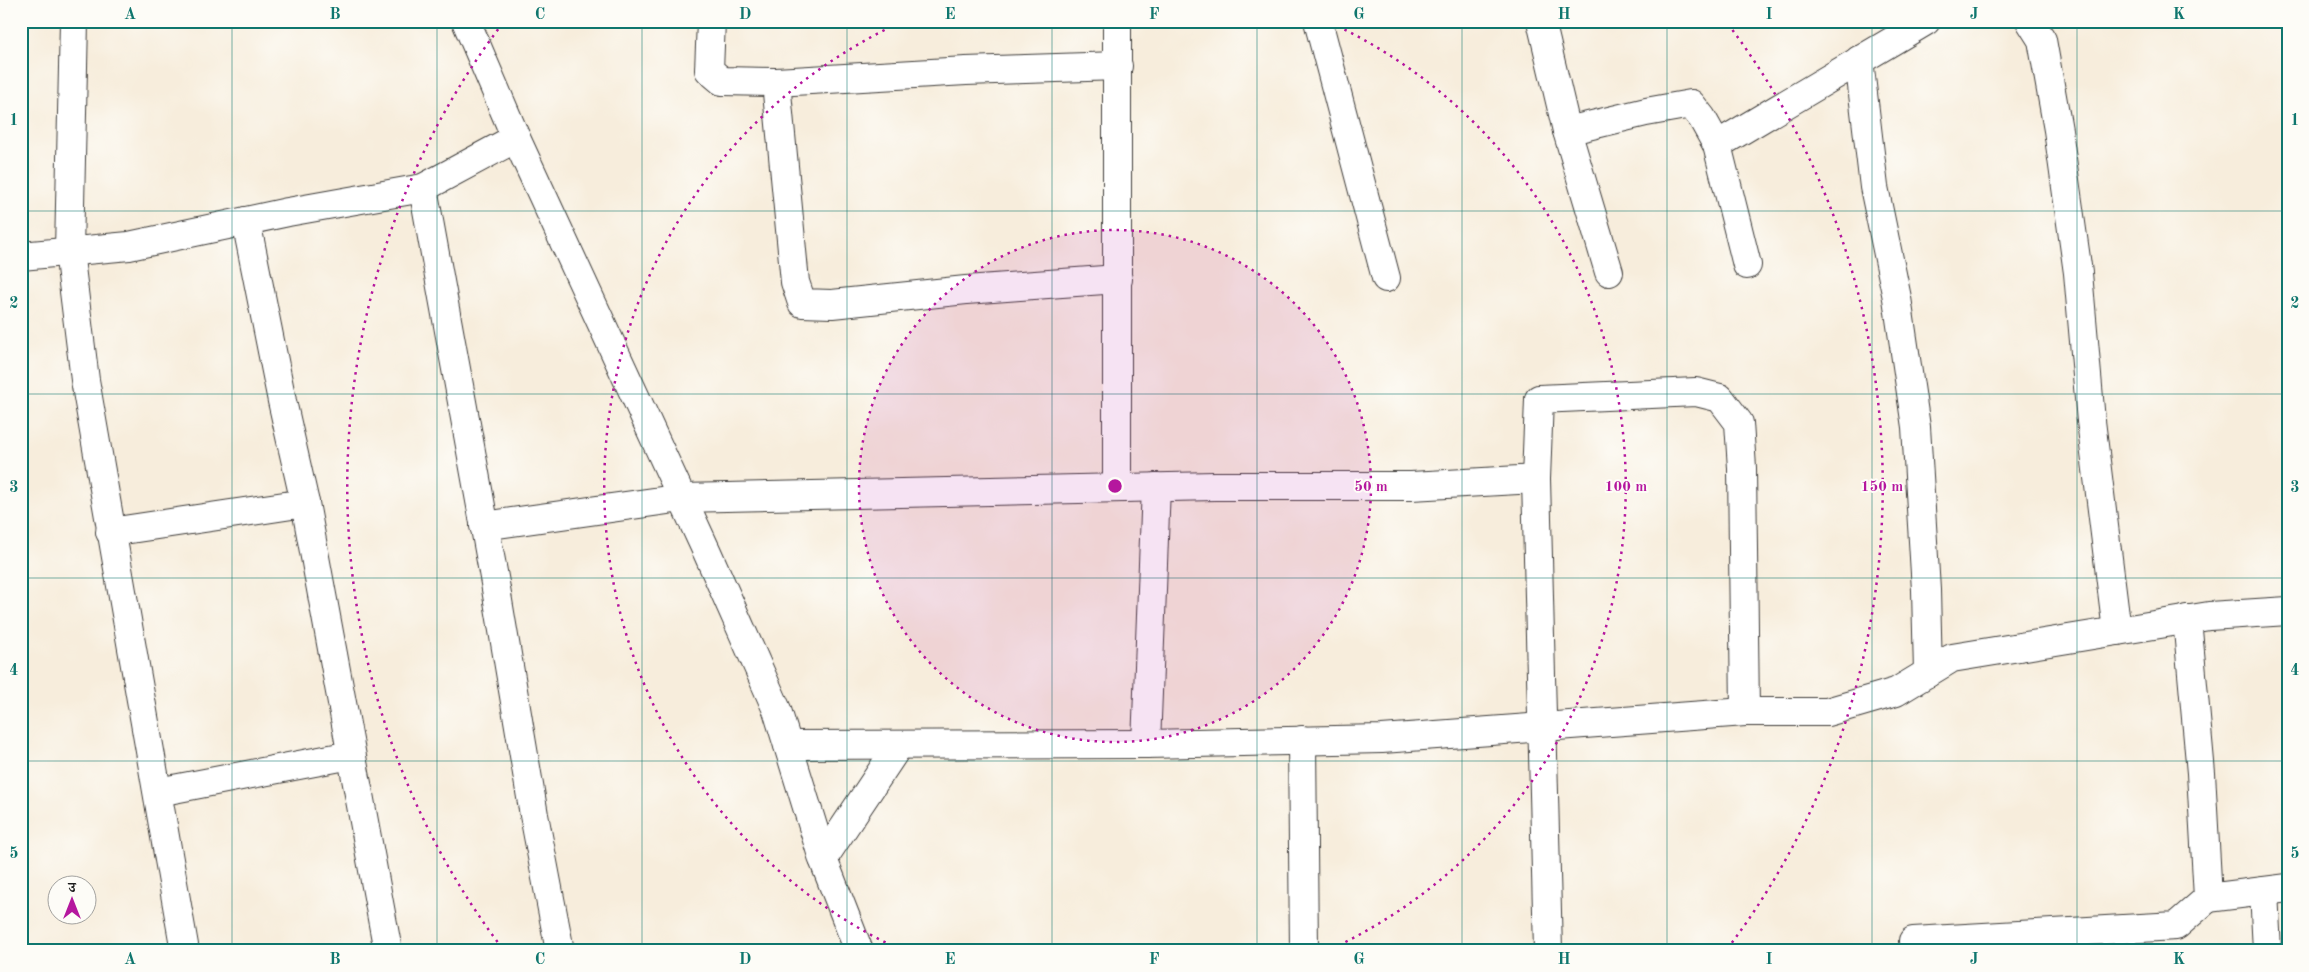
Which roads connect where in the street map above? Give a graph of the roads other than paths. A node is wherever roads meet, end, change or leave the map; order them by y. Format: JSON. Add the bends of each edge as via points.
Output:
{"nodes":[{"id":1,"x":74,"y":21,"type":"edge"},
{"id":2,"x":466,"y":21,"type":"edge"},
{"id":3,"x":711,"y":21,"type":"edge"},
{"id":4,"x":1117,"y":21,"type":"edge"},
{"id":5,"x":1318,"y":21,"type":"edge"},
{"id":6,"x":1542,"y":21,"type":"edge"},
{"id":7,"x":1926,"y":21,"type":"edge"},
{"id":8,"x":2030,"y":21,"type":"edge"},
{"id":9,"x":1859,"y":60,"type":"junction"},
{"id":10,"x":1118,"y":66,"type":"junction"},
{"id":11,"x":776,"y":82,"type":"junction"},
{"id":12,"x":1567,"y":131,"type":"junction"},
{"id":13,"x":516,"y":138,"type":"junction"},
{"id":14,"x":1717,"y":145,"type":"junction"},
{"id":15,"x":423,"y":188,"type":"junction"},
{"id":16,"x":246,"y":221,"type":"junction"},
{"id":17,"x":69,"y":251,"type":"junction"},
{"id":18,"x":21,"y":256,"type":"edge"},
{"id":19,"x":1748,"y":265,"type":"dead end"},
{"id":20,"x":1609,"y":272,"type":"dead end"},
{"id":21,"x":1386,"y":278,"type":"dead end"},
{"id":22,"x":1118,"y":279,"type":"junction"},
{"id":23,"x":1536,"y":480,"type":"junction"},
{"id":24,"x":1117,"y":487,"type":"junction"},
{"id":25,"x":1156,"y":487,"type":"junction"},
{"id":26,"x":682,"y":498,"type":"junction"},
{"id":27,"x":305,"y":503,"type":"junction"},
{"id":28,"x":484,"y":526,"type":"junction"},
{"id":29,"x":110,"y":532,"type":"junction"},
{"id":30,"x":2288,"y":611,"type":"edge"},
{"id":31,"x":2187,"y":619,"type":"junction"},
{"id":32,"x":2117,"y":631,"type":"junction"},
{"id":33,"x":1928,"y":673,"type":"junction"},
{"id":34,"x":1745,"y":712,"type":"junction"},
{"id":35,"x":1542,"y":728,"type":"junction"},
{"id":36,"x":1302,"y":740,"type":"junction"},
{"id":37,"x":1146,"y":744,"type":"junction"},
{"id":38,"x":788,"y":745,"type":"junction"},
{"id":39,"x":899,"y":745,"type":"junction"},
{"id":40,"x":351,"y":755,"type":"junction"},
{"id":41,"x":158,"y":792,"type":"junction"},
{"id":42,"x":823,"y":859,"type":"junction"},
{"id":43,"x":2276,"y":889,"type":"edge"},
{"id":44,"x":2208,"y":898,"type":"junction"},
{"id":45,"x":1912,"y":941,"type":"dead end"},
{"id":46,"x":184,"y":951,"type":"edge"},
{"id":47,"x":388,"y":951,"type":"edge"},
{"id":48,"x":560,"y":951,"type":"edge"},
{"id":49,"x":859,"y":951,"type":"edge"},
{"id":50,"x":1304,"y":951,"type":"edge"},
{"id":51,"x":1548,"y":951,"type":"edge"},
{"id":52,"x":2267,"y":951,"type":"edge"}],
"edges":[{"from":1,"to":17,"type":"street"},
{"from":2,"to":13,"type":"street"},
{"from":3,"to":11,"type":"street","via":[[709,70],[722,81]]},
{"from":4,"to":10,"type":"street"},
{"from":5,"to":21,"type":"street"},
{"from":6,"to":12,"type":"street"},
{"from":7,"to":9,"type":"street"},
{"from":8,"to":32,"type":"street","via":[[2042,40],[2060,140],[2078,273],[2091,421]]},
{"from":9,"to":14,"type":"street"},
{"from":9,"to":33,"type":"street","via":[[1874,187],[1897,298],[1916,427]]},
{"from":10,"to":11,"type":"street"},
{"from":10,"to":22,"type":"street"},
{"from":11,"to":22,"type":"street","via":[[795,282],[802,303],[832,304]]},
{"from":12,"to":14,"type":"street","via":[[1691,104]]},
{"from":12,"to":20,"type":"street"},
{"from":13,"to":15,"type":"street"},
{"from":13,"to":26,"type":"street"},
{"from":14,"to":19,"type":"street"},
{"from":15,"to":16,"type":"street"},
{"from":15,"to":28,"type":"street"},
{"from":16,"to":17,"type":"street","via":[[129,246]]},
{"from":16,"to":27,"type":"street"},
{"from":17,"to":18,"type":"street"},
{"from":17,"to":29,"type":"street","via":[[85,380]]},
{"from":22,"to":24,"type":"street"},
{"from":23,"to":25,"type":"street","via":[[1411,486]]},
{"from":23,"to":34,"type":"street","via":[[1539,399],[1696,392],[1720,398],[1739,423]]},
{"from":23,"to":35,"type":"street"},
{"from":24,"to":25,"type":"street"},
{"from":24,"to":26,"type":"street"},
{"from":25,"to":37,"type":"street"},
{"from":26,"to":28,"type":"street"},
{"from":26,"to":38,"type":"street","via":[[777,710]]},
{"from":27,"to":29,"type":"street"},
{"from":27,"to":40,"type":"street"},
{"from":28,"to":48,"type":"street"},
{"from":29,"to":41,"type":"street"},
{"from":30,"to":31,"type":"street"},
{"from":31,"to":32,"type":"street"},
{"from":31,"to":44,"type":"street"},
{"from":32,"to":33,"type":"street","via":[[1952,658]]},
{"from":33,"to":34,"type":"street","via":[[1896,692],[1827,712]]},
{"from":34,"to":35,"type":"street"},
{"from":35,"to":36,"type":"street","via":[[1382,739]]},
{"from":35,"to":51,"type":"street"},
{"from":36,"to":37,"type":"street"},
{"from":36,"to":50,"type":"street"},
{"from":37,"to":39,"type":"street"},
{"from":38,"to":39,"type":"street"},
{"from":38,"to":42,"type":"street"},
{"from":39,"to":42,"type":"street"},
{"from":40,"to":41,"type":"street"},
{"from":40,"to":47,"type":"street"},
{"from":41,"to":46,"type":"street"},
{"from":42,"to":49,"type":"street"},
{"from":43,"to":44,"type":"street"},
{"from":43,"to":52,"type":"street"},
{"from":44,"to":45,"type":"street","via":[[2176,926]]}]}
